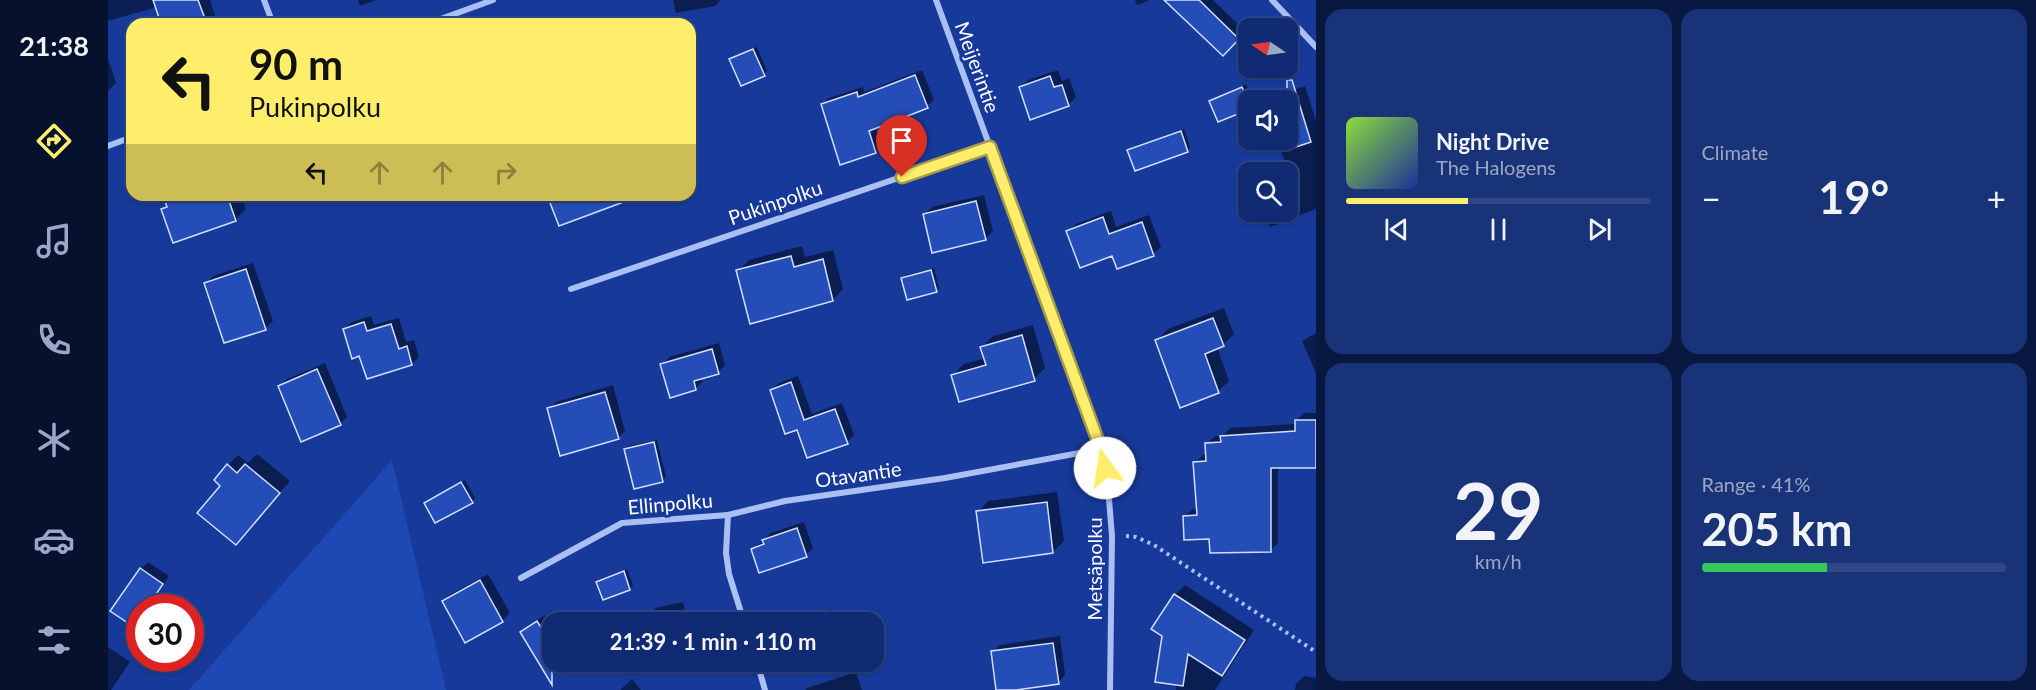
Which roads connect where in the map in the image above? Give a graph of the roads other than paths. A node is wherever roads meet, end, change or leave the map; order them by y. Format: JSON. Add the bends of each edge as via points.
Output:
{"nodes":[{"id":1,"x":264,"y":0,"type":"edge"},
{"id":2,"x":493,"y":0,"type":"edge"},
{"id":3,"x":936,"y":0,"type":"edge"},
{"id":4,"x":1272,"y":0,"type":"edge"},
{"id":5,"x":271,"y":18,"type":"edge"},
{"id":6,"x":444,"y":18,"type":"edge"},
{"id":7,"x":1316,"y":47,"type":"edge"},
{"id":8,"x":126,"y":139,"type":"edge"},
{"id":9,"x":108,"y":146,"type":"edge"},
{"id":10,"x":990,"y":147,"type":"junction"},
{"id":11,"x":571,"y":289,"type":"dead end"},
{"id":12,"x":1101,"y":449,"type":"junction"},
{"id":13,"x":729,"y":515,"type":"junction"},
{"id":14,"x":520,"y":578,"type":"dead end"},
{"id":15,"x":741,"y":612,"type":"edge"},
{"id":16,"x":759,"y":672,"type":"edge"},
{"id":17,"x":765,"y":690,"type":"edge"},
{"id":18,"x":1110,"y":690,"type":"edge"}],
"edges":[{"from":1,"to":5,"type":"street"},
{"from":2,"to":6,"type":"street"},
{"from":3,"to":10,"type":"street","name":"Meijerintie"},
{"from":4,"to":7,"type":"street"},
{"from":8,"to":9,"type":"street"},
{"from":10,"to":11,"type":"street","name":"Pukinpolku"},
{"from":10,"to":12,"type":"street","name":"Meijerintie"},
{"from":12,"to":13,"type":"street","name":"Otavantie","via":[[934,480],[785,501]]},
{"from":12,"to":18,"type":"street","name":"Metsäpolku","via":[[1113,536]]},
{"from":13,"to":14,"type":"street","name":"Ellinpolku","via":[[622,523]]},
{"from":13,"to":15,"type":"street","via":[[726,553]]},
{"from":16,"to":17,"type":"street"}]}
